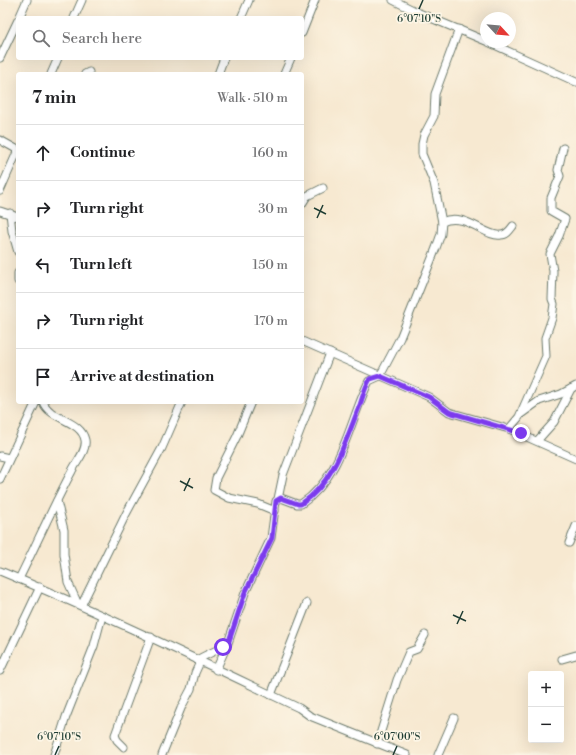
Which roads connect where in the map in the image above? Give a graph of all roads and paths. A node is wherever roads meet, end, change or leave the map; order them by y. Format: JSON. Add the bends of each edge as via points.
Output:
{"nodes":[{"id":1,"x":27,"y":0,"type":"edge"},
{"id":2,"x":82,"y":0,"type":"edge"},
{"id":3,"x":249,"y":0,"type":"edge"},
{"id":4,"x":315,"y":0,"type":"edge"},
{"id":5,"x":392,"y":0,"type":"edge"},
{"id":6,"x":19,"y":16,"type":"edge"},
{"id":7,"x":75,"y":16,"type":"edge"},
{"id":8,"x":243,"y":16,"type":"edge"},
{"id":9,"x":16,"y":23,"type":"edge"},
{"id":10,"x":304,"y":28,"type":"edge"},
{"id":11,"x":459,"y":29,"type":"junction"},
{"id":12,"x":480,"y":39,"type":"edge"},
{"id":13,"x":500,"y":48,"type":"edge"},
{"id":14,"x":0,"y":58,"type":"edge"},
{"id":15,"x":57,"y":60,"type":"edge"},
{"id":16,"x":223,"y":60,"type":"edge"},
{"id":17,"x":290,"y":60,"type":"edge"},
{"id":18,"x":53,"y":72,"type":"edge"},
{"id":19,"x":219,"y":72,"type":"edge"},
{"id":20,"x":285,"y":72,"type":"edge"},
{"id":21,"x":576,"y":82,"type":"edge"},
{"id":22,"x":0,"y":140,"type":"edge"},
{"id":23,"x":563,"y":148,"type":"dead end"},
{"id":24,"x":16,"y":149,"type":"edge"},
{"id":25,"x":16,"y":155,"type":"edge"},
{"id":26,"x":323,"y":188,"type":"dead end"},
{"id":27,"x":0,"y":191,"type":"edge"},
{"id":28,"x":304,"y":202,"type":"edge"},
{"id":29,"x":0,"y":211,"type":"edge"},
{"id":30,"x":10,"y":213,"type":"junction"},
{"id":31,"x":16,"y":215,"type":"edge"},
{"id":32,"x":442,"y":222,"type":"junction"},
{"id":33,"x":513,"y":226,"type":"dead end"},
{"id":34,"x":16,"y":245,"type":"edge"},
{"id":35,"x":304,"y":342,"type":"edge"},
{"id":36,"x":330,"y":353,"type":"junction"},
{"id":37,"x":380,"y":376,"type":"junction"},
{"id":38,"x":574,"y":387,"type":"edge"},
{"id":39,"x":35,"y":404,"type":"edge"},
{"id":40,"x":45,"y":404,"type":"edge"},
{"id":41,"x":181,"y":404,"type":"edge"},
{"id":42,"x":250,"y":404,"type":"edge"},
{"id":43,"x":520,"y":414,"type":"junction"},
{"id":44,"x":509,"y":429,"type":"junction"},
{"id":45,"x":536,"y":441,"type":"junction"},
{"id":46,"x":0,"y":456,"type":"edge"},
{"id":47,"x":9,"y":458,"type":"junction"},
{"id":48,"x":576,"y":459,"type":"edge"},
{"id":49,"x":0,"y":479,"type":"edge"},
{"id":50,"x":278,"y":499,"type":"junction"},
{"id":51,"x":57,"y":501,"type":"junction"},
{"id":52,"x":275,"y":511,"type":"junction"},
{"id":53,"x":576,"y":526,"type":"edge"},
{"id":54,"x":569,"y":543,"type":"dead end"},
{"id":55,"x":0,"y":571,"type":"edge"},
{"id":56,"x":20,"y":579,"type":"junction"},
{"id":57,"x":40,"y":587,"type":"junction"},
{"id":58,"x":307,"y":603,"type":"dead end"},
{"id":59,"x":79,"y":604,"type":"junction"},
{"id":60,"x":102,"y":616,"type":"junction"},
{"id":61,"x":425,"y":635,"type":"dead end"},
{"id":62,"x":151,"y":637,"type":"junction"},
{"id":63,"x":228,"y":644,"type":"junction"},
{"id":64,"x":576,"y":655,"type":"edge"},
{"id":65,"x":562,"y":660,"type":"dead end"},
{"id":66,"x":198,"y":661,"type":"junction"},
{"id":67,"x":216,"y":670,"type":"junction"},
{"id":68,"x":0,"y":671,"type":"edge"},
{"id":69,"x":271,"y":695,"type":"junction"},
{"id":70,"x":454,"y":718,"type":"dead end"},
{"id":71,"x":377,"y":744,"type":"junction"},
{"id":72,"x":124,"y":747,"type":"dead end"},
{"id":73,"x":54,"y":755,"type":"edge"},
{"id":74,"x":162,"y":755,"type":"edge"},
{"id":75,"x":407,"y":755,"type":"edge"},
{"id":76,"x":438,"y":755,"type":"edge"}],
"edges":[{"from":1,"to":6,"type":"street"},
{"from":2,"to":7,"type":"street"},
{"from":3,"to":8,"type":"street"},
{"from":4,"to":10,"type":"street"},
{"from":5,"to":11,"type":"street"},
{"from":9,"to":14,"type":"street"},
{"from":11,"to":12,"type":"street"},
{"from":11,"to":32,"type":"street","via":[[435,94],[434,116],[422,144],[422,154],[434,183]]},
{"from":13,"to":21,"type":"street"},
{"from":15,"to":18,"type":"street"},
{"from":16,"to":19,"type":"street"},
{"from":17,"to":20,"type":"street"},
{"from":22,"to":24,"type":"street"},
{"from":23,"to":43,"type":"street","via":[[558,170],[560,176],[551,211],[565,219],[550,254],[552,318],[545,338],[546,356]]},
{"from":25,"to":27,"type":"street"},
{"from":26,"to":28,"type":"street","via":[[311,194]]},
{"from":29,"to":30,"type":"street"},
{"from":30,"to":31,"type":"street"},
{"from":30,"to":34,"type":"street"},
{"from":32,"to":33,"type":"street","via":[[460,220],[498,236],[507,233]]},
{"from":32,"to":37,"type":"street","via":[[436,248],[400,338]]},
{"from":35,"to":36,"type":"street"},
{"from":36,"to":37,"type":"street"},
{"from":36,"to":50,"type":"street","via":[[283,475]]},
{"from":37,"to":44,"type":"street","via":[[429,397],[449,412]]},
{"from":37,"to":50,"type":"street","via":[[368,381],[345,443],[318,490],[301,504],[284,498]]},
{"from":38,"to":43,"type":"street","via":[[540,401]]},
{"from":38,"to":45,"type":"street","via":[[554,422]]},
{"from":39,"to":47,"type":"street"},
{"from":40,"to":51,"type":"street","via":[[50,411],[72,424],[85,440],[82,454]]},
{"from":41,"to":59,"type":"street","via":[[162,448]]},
{"from":42,"to":52,"type":"street","via":[[238,436],[216,478],[214,490],[229,498],[258,504]]},
{"from":43,"to":44,"type":"street"},
{"from":44,"to":45,"type":"street"},
{"from":45,"to":48,"type":"street"},
{"from":46,"to":47,"type":"street"},
{"from":47,"to":49,"type":"street"},
{"from":50,"to":52,"type":"street"},
{"from":51,"to":56,"type":"street"},
{"from":51,"to":59,"type":"street","via":[[64,530],[68,582]]},
{"from":52,"to":63,"type":"street","via":[[272,538],[245,593]]},
{"from":53,"to":54,"type":"street"},
{"from":55,"to":56,"type":"street"},
{"from":56,"to":57,"type":"street"},
{"from":57,"to":59,"type":"street"},
{"from":57,"to":68,"type":"street"},
{"from":58,"to":69,"type":"street"},
{"from":59,"to":60,"type":"street"},
{"from":60,"to":62,"type":"street"},
{"from":60,"to":73,"type":"street","via":[[94,646]]},
{"from":61,"to":71,"type":"street","via":[[417,649],[409,652],[401,670]]},
{"from":62,"to":66,"type":"street"},
{"from":62,"to":72,"type":"street","via":[[116,735]]},
{"from":63,"to":66,"type":"street"},
{"from":63,"to":67,"type":"street"},
{"from":64,"to":65,"type":"street"},
{"from":66,"to":67,"type":"street"},
{"from":66,"to":74,"type":"street","via":[[191,689]]},
{"from":67,"to":69,"type":"street"},
{"from":69,"to":71,"type":"street","via":[[310,716]]},
{"from":70,"to":76,"type":"street"},
{"from":71,"to":75,"type":"street"}]}
